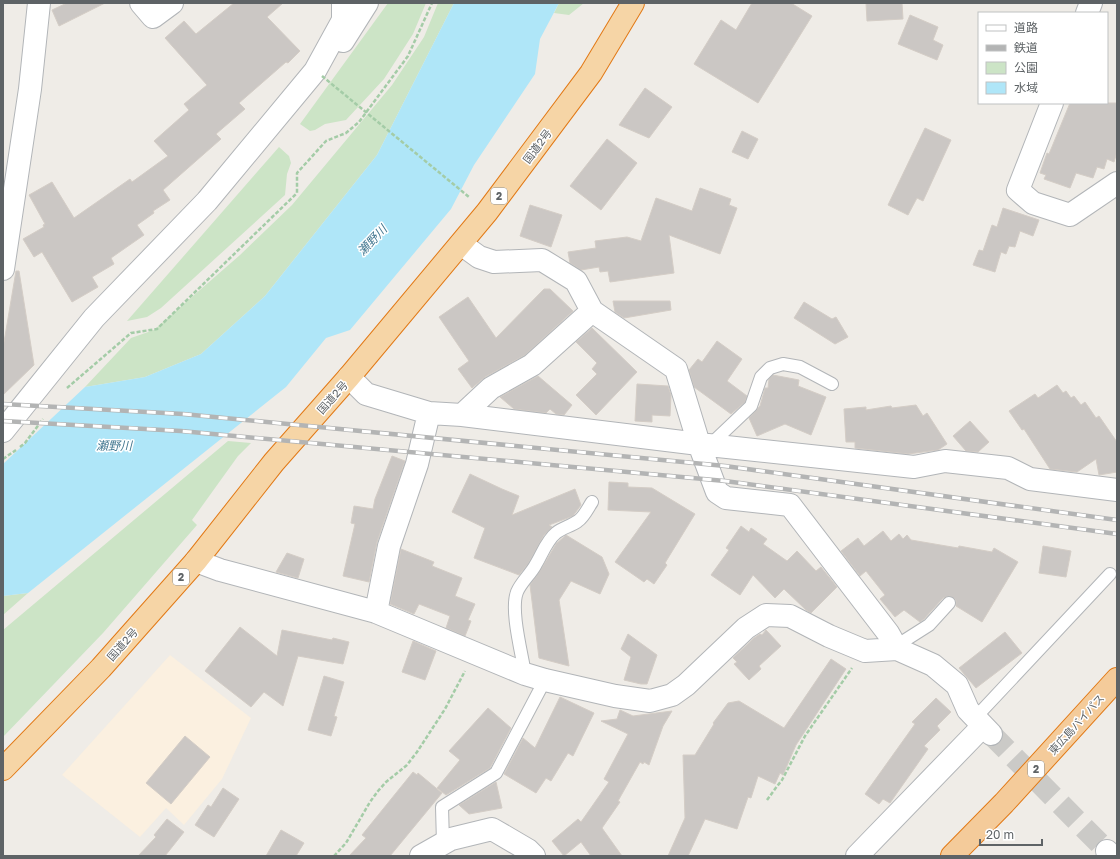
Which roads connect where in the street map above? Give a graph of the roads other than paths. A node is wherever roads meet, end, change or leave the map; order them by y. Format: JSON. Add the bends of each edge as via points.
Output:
{"nodes":[{"id":1,"x":39,"y":3,"type":"edge"},
{"id":2,"x":141,"y":3,"type":"edge"},
{"id":3,"x":172,"y":3,"type":"edge"},
{"id":4,"x":343,"y":3,"type":"edge"},
{"id":5,"x":367,"y":3,"type":"edge"},
{"id":6,"x":633,"y":3,"type":"edge"},
{"id":7,"x":322,"y":67,"type":"junction"},
{"id":8,"x":1052,"y":104,"type":"edge"},
{"id":9,"x":1117,"y":183,"type":"edge"},
{"id":10,"x":461,"y":244,"type":"junction"},
{"id":11,"x":3,"y":269,"type":"edge"},
{"id":12,"x":592,"y":311,"type":"junction"},
{"id":13,"x":350,"y":377,"type":"junction"},
{"id":14,"x":832,"y":384,"type":"dead end"},
{"id":15,"x":429,"y":413,"type":"junction"},
{"id":16,"x":462,"y":415,"type":"junction"},
{"id":17,"x":3,"y":431,"type":"edge"},
{"id":18,"x":705,"y":444,"type":"junction"},
{"id":19,"x":1117,"y":490,"type":"edge"},
{"id":20,"x":592,"y":502,"type":"dead end"},
{"id":21,"x":196,"y":561,"type":"junction"},
{"id":22,"x":1110,"y":574,"type":"dead end"},
{"id":23,"x":949,"y":603,"type":"dead end"},
{"id":24,"x":376,"y":612,"type":"junction"},
{"id":25,"x":897,"y":647,"type":"junction"},
{"id":26,"x":535,"y":677,"type":"junction"},
{"id":27,"x":1117,"y":679,"type":"edge"},
{"id":28,"x":983,"y":726,"type":"junction"},
{"id":29,"x":3,"y":769,"type":"edge"},
{"id":30,"x":443,"y":843,"type":"junction"},
{"id":31,"x":421,"y":856,"type":"edge"},
{"id":32,"x":534,"y":856,"type":"edge"},
{"id":33,"x":857,"y":856,"type":"edge"},
{"id":34,"x":952,"y":856,"type":"edge"}],
"edges":[{"from":1,"to":11,"type":"street","via":[[30,89]]},
{"from":2,"to":3,"type":"street","via":[[154,17]]},
{"from":4,"to":7,"type":"street","via":[[343,20]]},
{"from":5,"to":7,"type":"street"},
{"from":6,"to":10,"type":"highway","name":"国道2号","number":"2","via":[[591,73]]},
{"from":7,"to":17,"type":"street","via":[[314,71],[207,201],[94,318]]},
{"from":8,"to":9,"type":"street","via":[[1018,190],[1033,203],[1070,215]]},
{"from":10,"to":12,"type":"street","via":[[479,257],[494,262],[542,260],[576,281]]},
{"from":10,"to":13,"type":"highway","name":"国道2号","number":"2"},
{"from":12,"to":16,"type":"street","via":[[532,365],[491,388]]},
{"from":12,"to":18,"type":"street","via":[[676,369]]},
{"from":13,"to":15,"type":"street","via":[[366,394]]},
{"from":13,"to":21,"type":"highway","name":"国道2号","number":"2","via":[[274,462]]},
{"from":14,"to":18,"type":"lane","via":[[800,367],[783,364],[770,368],[761,377],[751,406]]},
{"from":15,"to":16,"type":"street"},
{"from":15,"to":24,"type":"street","via":[[417,464],[389,546]]},
{"from":16,"to":18,"type":"street"},
{"from":18,"to":19,"type":"street","via":[[914,467],[945,461],[1008,468],[1030,479]]},
{"from":18,"to":25,"type":"street","via":[[717,492],[726,498],[790,505]]},
{"from":20,"to":26,"type":"lane","via":[[578,521],[555,533],[531,574],[517,592],[517,627]]},
{"from":21,"to":24,"type":"street","via":[[220,570]]},
{"from":21,"to":29,"type":"highway","name":"国道2号","number":"2","via":[[101,668]]},
{"from":22,"to":28,"type":"lane"},
{"from":23,"to":25,"type":"lane","via":[[929,625]]},
{"from":24,"to":26,"type":"street"},
{"from":25,"to":26,"type":"street","via":[[865,651],[790,616],[766,615],[746,628],[686,685],[672,695],[650,701],[615,696]]},
{"from":25,"to":28,"type":"street","via":[[933,665],[957,685],[968,710]]},
{"from":26,"to":30,"type":"lane","via":[[496,773],[442,807]]},
{"from":27,"to":34,"type":"highway","name":"東広島バイパス","number":"2","via":[[1004,804]]},
{"from":28,"to":33,"type":"street"},
{"from":30,"to":31,"type":"street"},
{"from":30,"to":32,"type":"street","via":[[492,829]]}]}
